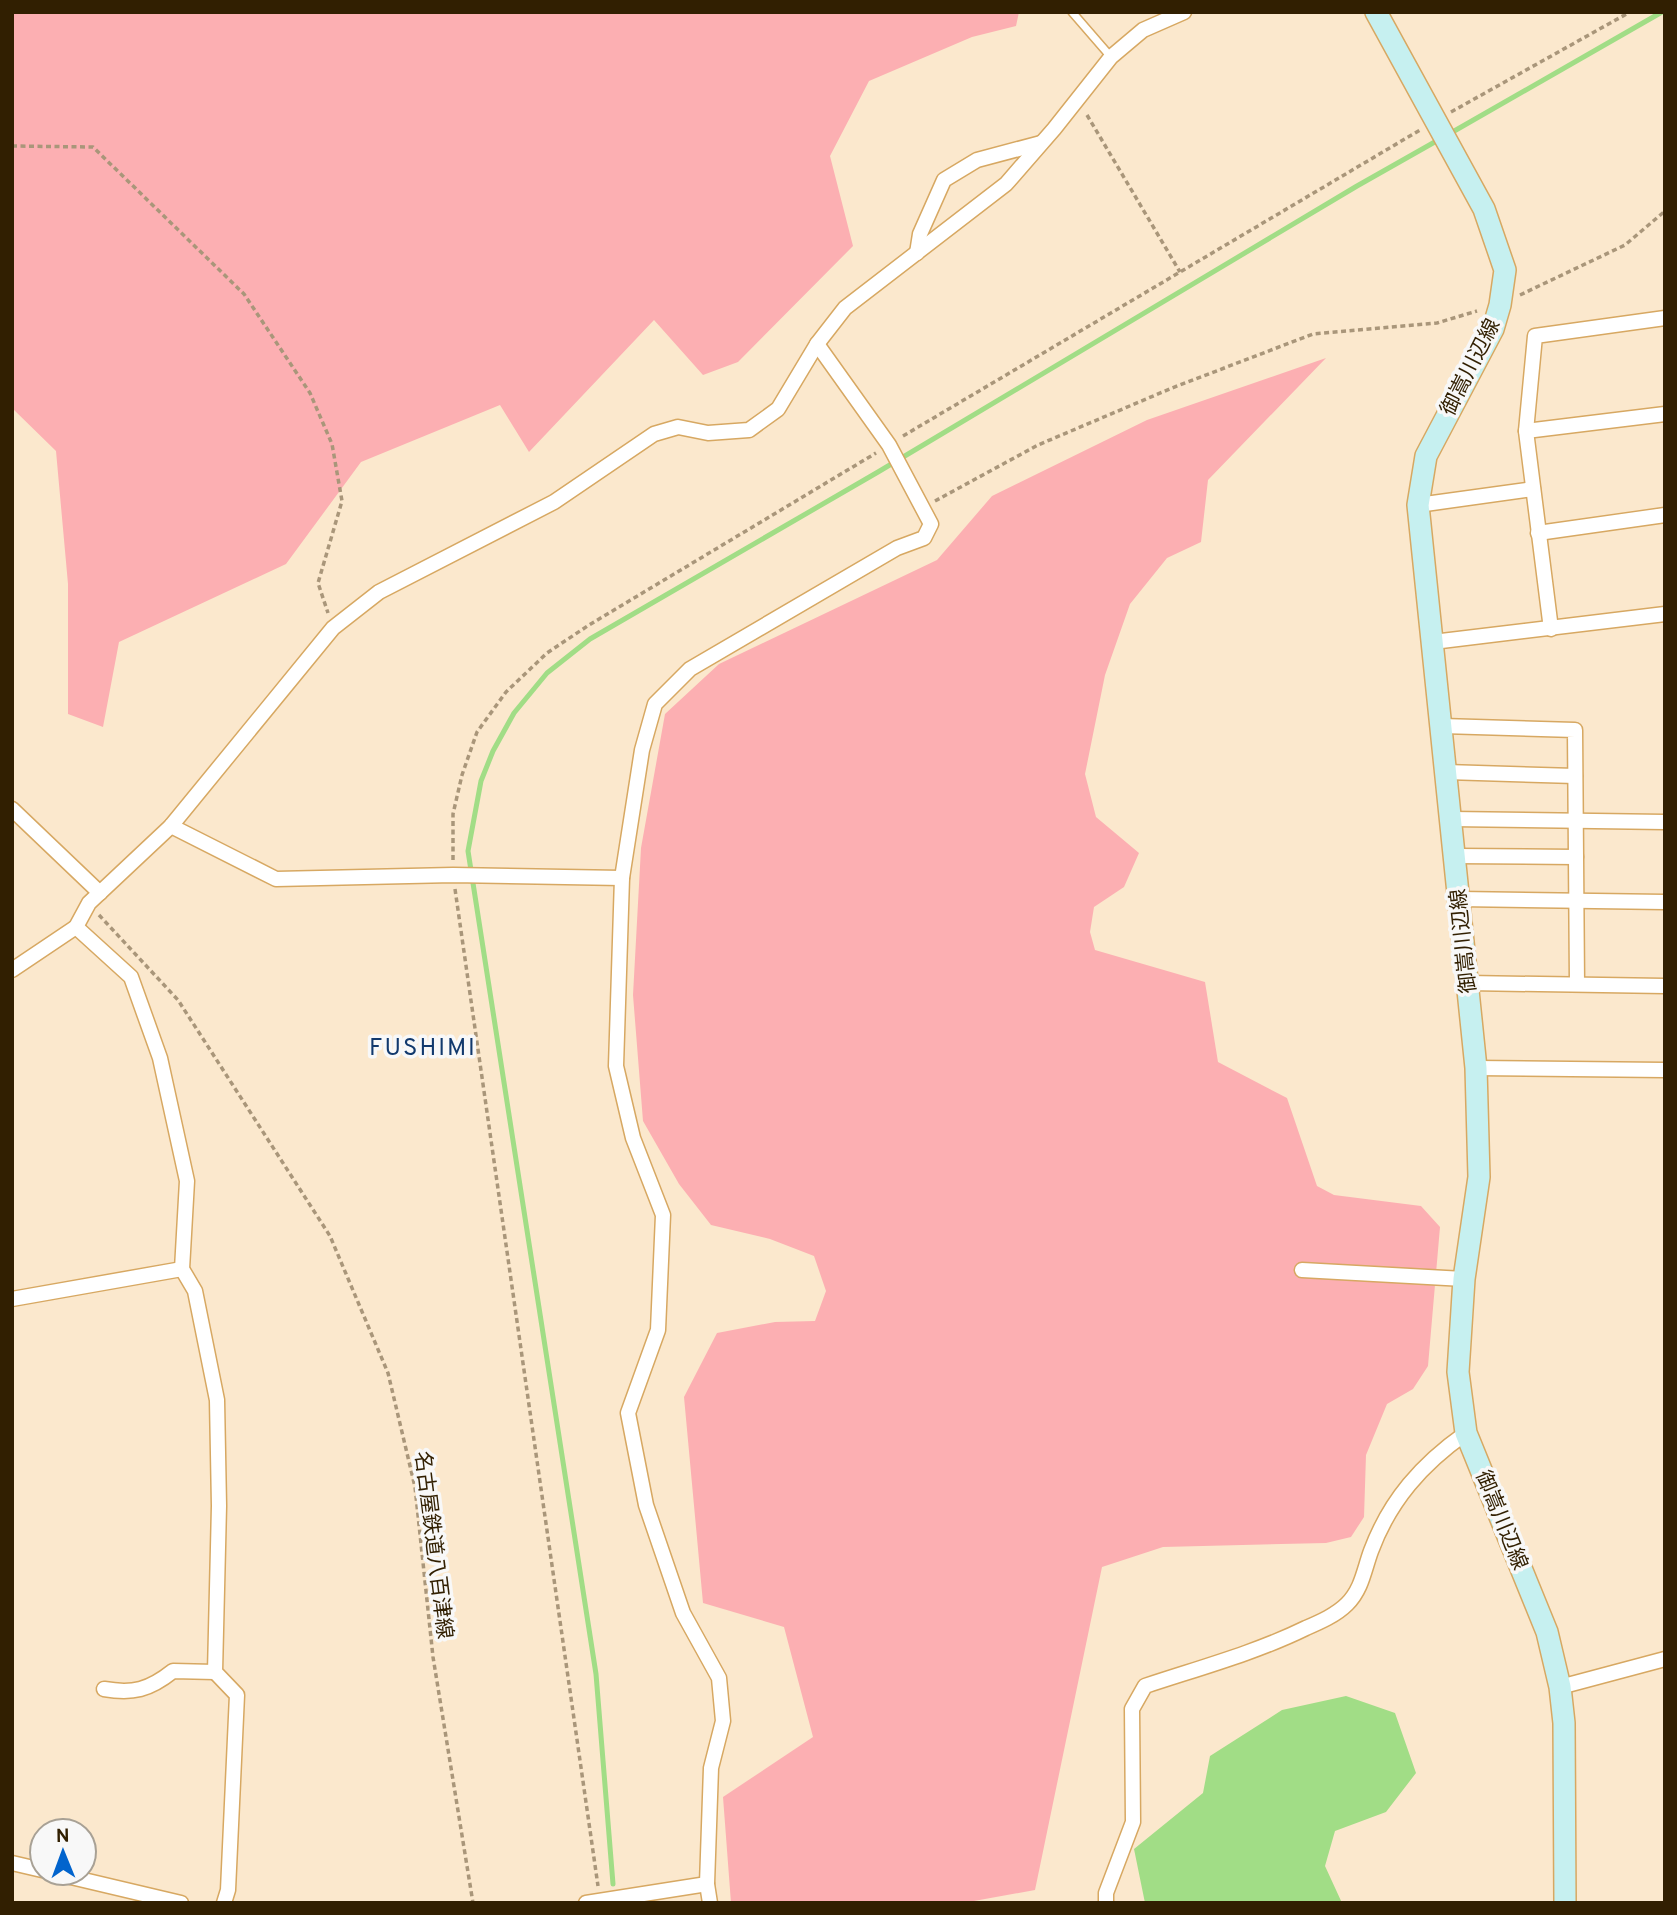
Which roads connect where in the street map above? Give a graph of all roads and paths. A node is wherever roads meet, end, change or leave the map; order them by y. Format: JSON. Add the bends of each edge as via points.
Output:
{"nodes":[{"id":1,"x":1072,"y":12,"type":"edge"},
{"id":2,"x":1184,"y":12,"type":"edge"},
{"id":3,"x":1376,"y":12,"type":"edge"},
{"id":4,"x":1630,"y":12,"type":"edge"},
{"id":5,"x":1111,"y":57,"type":"junction"},
{"id":6,"x":1077,"y":99,"type":"junction"},
{"id":7,"x":1436,"y":120,"type":"junction"},
{"id":8,"x":1042,"y":142,"type":"junction"},
{"id":9,"x":12,"y":146,"type":"edge"},
{"id":10,"x":1665,"y":211,"type":"edge"},
{"id":11,"x":917,"y":254,"type":"junction"},
{"id":12,"x":1180,"y":272,"type":"junction"},
{"id":13,"x":1500,"y":305,"type":"junction"},
{"id":14,"x":1665,"y":318,"type":"edge"},
{"id":15,"x":817,"y":344,"type":"junction"},
{"id":16,"x":1665,"y":414,"type":"edge"},
{"id":17,"x":1527,"y":431,"type":"junction"},
{"id":18,"x":889,"y":445,"type":"junction"},
{"id":19,"x":1533,"y":489,"type":"junction"},
{"id":20,"x":1418,"y":505,"type":"junction"},
{"id":21,"x":924,"y":507,"type":"junction"},
{"id":22,"x":1665,"y":515,"type":"edge"},
{"id":23,"x":1538,"y":533,"type":"junction"},
{"id":24,"x":1665,"y":614,"type":"edge"},
{"id":25,"x":333,"y":628,"type":"junction"},
{"id":26,"x":1551,"y":629,"type":"junction"},
{"id":27,"x":1433,"y":642,"type":"junction"},
{"id":28,"x":1442,"y":726,"type":"junction"},
{"id":29,"x":1446,"y":772,"type":"junction"},
{"id":30,"x":1575,"y":776,"type":"junction"},
{"id":31,"x":12,"y":809,"type":"edge"},
{"id":32,"x":1451,"y":819,"type":"junction"},
{"id":33,"x":1576,"y":821,"type":"junction"},
{"id":34,"x":1665,"y":822,"type":"edge"},
{"id":35,"x":172,"y":827,"type":"junction"},
{"id":36,"x":1455,"y":856,"type":"junction"},
{"id":37,"x":1576,"y":857,"type":"junction"},
{"id":38,"x":453,"y":875,"type":"junction"},
{"id":39,"x":622,"y":878,"type":"junction"},
{"id":40,"x":94,"y":898,"type":"junction"},
{"id":41,"x":1459,"y":899,"type":"junction"},
{"id":42,"x":1576,"y":902,"type":"junction"},
{"id":43,"x":1665,"y":902,"type":"edge"},
{"id":44,"x":76,"y":927,"type":"junction"},
{"id":45,"x":12,"y":970,"type":"edge"},
{"id":46,"x":1468,"y":983,"type":"junction"},
{"id":47,"x":1577,"y":984,"type":"junction"},
{"id":48,"x":1665,"y":986,"type":"edge"},
{"id":49,"x":1476,"y":1068,"type":"junction"},
{"id":50,"x":1665,"y":1070,"type":"edge"},
{"id":51,"x":183,"y":1269,"type":"junction"},
{"id":52,"x":1302,"y":1270,"type":"dead end"},
{"id":53,"x":1464,"y":1279,"type":"junction"},
{"id":54,"x":12,"y":1299,"type":"edge"},
{"id":55,"x":1466,"y":1433,"type":"junction"},
{"id":56,"x":1665,"y":1659,"type":"edge"},
{"id":57,"x":215,"y":1672,"type":"junction"},
{"id":58,"x":1560,"y":1687,"type":"junction"},
{"id":59,"x":104,"y":1689,"type":"dead end"},
{"id":60,"x":98,"y":1883,"type":"edge"},
{"id":61,"x":706,"y":1884,"type":"junction"},
{"id":62,"x":593,"y":1902,"type":"edge"},
{"id":63,"x":181,"y":1903,"type":"edge"},
{"id":64,"x":224,"y":1903,"type":"edge"},
{"id":65,"x":473,"y":1903,"type":"edge"},
{"id":66,"x":710,"y":1903,"type":"edge"},
{"id":67,"x":1106,"y":1903,"type":"edge"},
{"id":68,"x":1565,"y":1903,"type":"edge"}],
"edges":[{"from":1,"to":5,"type":"lane"},
{"from":2,"to":5,"type":"street","via":[[1143,30]]},
{"from":3,"to":7,"type":"main road","name":"御嵩川辺線"},
{"from":4,"to":7,"type":"path"},
{"from":5,"to":6,"type":"street"},
{"from":6,"to":8,"type":"street"},
{"from":6,"to":12,"type":"path"},
{"from":7,"to":12,"type":"path"},
{"from":7,"to":13,"type":"main road","name":"御嵩川辺線","via":[[1484,209],[1505,270]]},
{"from":8,"to":11,"type":"street","via":[[1006,184]]},
{"from":8,"to":11,"type":"street","via":[[977,160],[944,180],[919,234]]},
{"from":9,"to":25,"type":"path","via":[[93,148],[244,294],[310,393],[332,444],[342,501],[318,583]]},
{"from":10,"to":13,"type":"path","via":[[1625,245]]},
{"from":11,"to":15,"type":"street","via":[[845,308]]},
{"from":12,"to":18,"type":"path"},
{"from":13,"to":20,"type":"main road","name":"御嵩川辺線","via":[[1493,329],[1426,456]]},
{"from":13,"to":21,"type":"path","via":[[1437,323],[1313,334],[1038,445]]},
{"from":14,"to":17,"type":"street","via":[[1535,335]]},
{"from":15,"to":18,"type":"street"},
{"from":15,"to":25,"type":"street","via":[[778,409],[749,430],[708,433],[678,426],[654,434],[554,502],[379,592]]},
{"from":16,"to":17,"type":"street"},
{"from":17,"to":19,"type":"street"},
{"from":18,"to":21,"type":"street"},
{"from":18,"to":38,"type":"path","via":[[589,625],[547,653],[506,692],[477,732],[462,775],[453,814]]},
{"from":19,"to":20,"type":"street"},
{"from":19,"to":23,"type":"street"},
{"from":20,"to":27,"type":"main road","name":"御嵩川辺線"},
{"from":21,"to":39,"type":"street","via":[[931,524],[924,538],[897,548],[690,669],[655,704],[642,750]]},
{"from":22,"to":23,"type":"street"},
{"from":23,"to":26,"type":"street"},
{"from":24,"to":26,"type":"street"},
{"from":25,"to":35,"type":"street"},
{"from":26,"to":27,"type":"street"},
{"from":27,"to":28,"type":"main road","name":"御嵩川辺線"},
{"from":28,"to":29,"type":"main road","name":"御嵩川辺線"},
{"from":28,"to":30,"type":"street","via":[[1575,730]]},
{"from":29,"to":30,"type":"street"},
{"from":29,"to":32,"type":"main road","name":"御嵩川辺線"},
{"from":30,"to":33,"type":"street"},
{"from":31,"to":40,"type":"street"},
{"from":32,"to":33,"type":"street"},
{"from":32,"to":36,"type":"main road","name":"御嵩川辺線"},
{"from":33,"to":34,"type":"street"},
{"from":33,"to":37,"type":"street"},
{"from":35,"to":38,"type":"street","via":[[276,879]]},
{"from":35,"to":40,"type":"street"},
{"from":36,"to":37,"type":"street"},
{"from":36,"to":41,"type":"main road","name":"御嵩川辺線"},
{"from":37,"to":42,"type":"street"},
{"from":38,"to":39,"type":"street"},
{"from":38,"to":62,"type":"path"},
{"from":39,"to":61,"type":"street","via":[[615,1066],[633,1138],[663,1215],[658,1330],[628,1413],[646,1505],[683,1613],[719,1678],[723,1721],[711,1768]]},
{"from":40,"to":44,"type":"street"},
{"from":40,"to":65,"type":"path","name":"名古屋鉄道八百津線","via":[[178,1000],[330,1236],[388,1373],[415,1487],[433,1657]]},
{"from":41,"to":42,"type":"street"},
{"from":41,"to":46,"type":"main road","name":"御嵩川辺線"},
{"from":42,"to":43,"type":"street"},
{"from":42,"to":47,"type":"street"},
{"from":44,"to":45,"type":"street"},
{"from":44,"to":51,"type":"street","via":[[131,977],[160,1058],[187,1181]]},
{"from":46,"to":47,"type":"street"},
{"from":46,"to":49,"type":"main road","name":"御嵩川辺線"},
{"from":47,"to":48,"type":"street"},
{"from":49,"to":50,"type":"street"},
{"from":49,"to":53,"type":"main road","name":"御嵩川辺線","via":[[1479,1177]]},
{"from":51,"to":54,"type":"street"},
{"from":51,"to":57,"type":"street","via":[[195,1291],[217,1401]]},
{"from":52,"to":53,"type":"street"},
{"from":53,"to":55,"type":"main road","name":"御嵩川辺線","via":[[1458,1372]]},
{"from":55,"to":58,"type":"main road","name":"御嵩川辺線","via":[[1548,1632]]},
{"from":55,"to":67,"type":"street","via":[[1442,1450],[1400,1493],[1371,1550],[1361,1584],[1347,1605],[1277,1642],[1145,1686],[1132,1709],[1133,1822]]},
{"from":56,"to":58,"type":"street"},
{"from":57,"to":59,"type":"street","via":[[173,1671],[159,1683],[126,1693]]},
{"from":57,"to":64,"type":"street","via":[[237,1695]]},
{"from":58,"to":68,"type":"main road","name":"御嵩川辺線"},
{"from":60,"to":63,"type":"street"},
{"from":61,"to":62,"type":"street"},
{"from":61,"to":66,"type":"street"}]}
